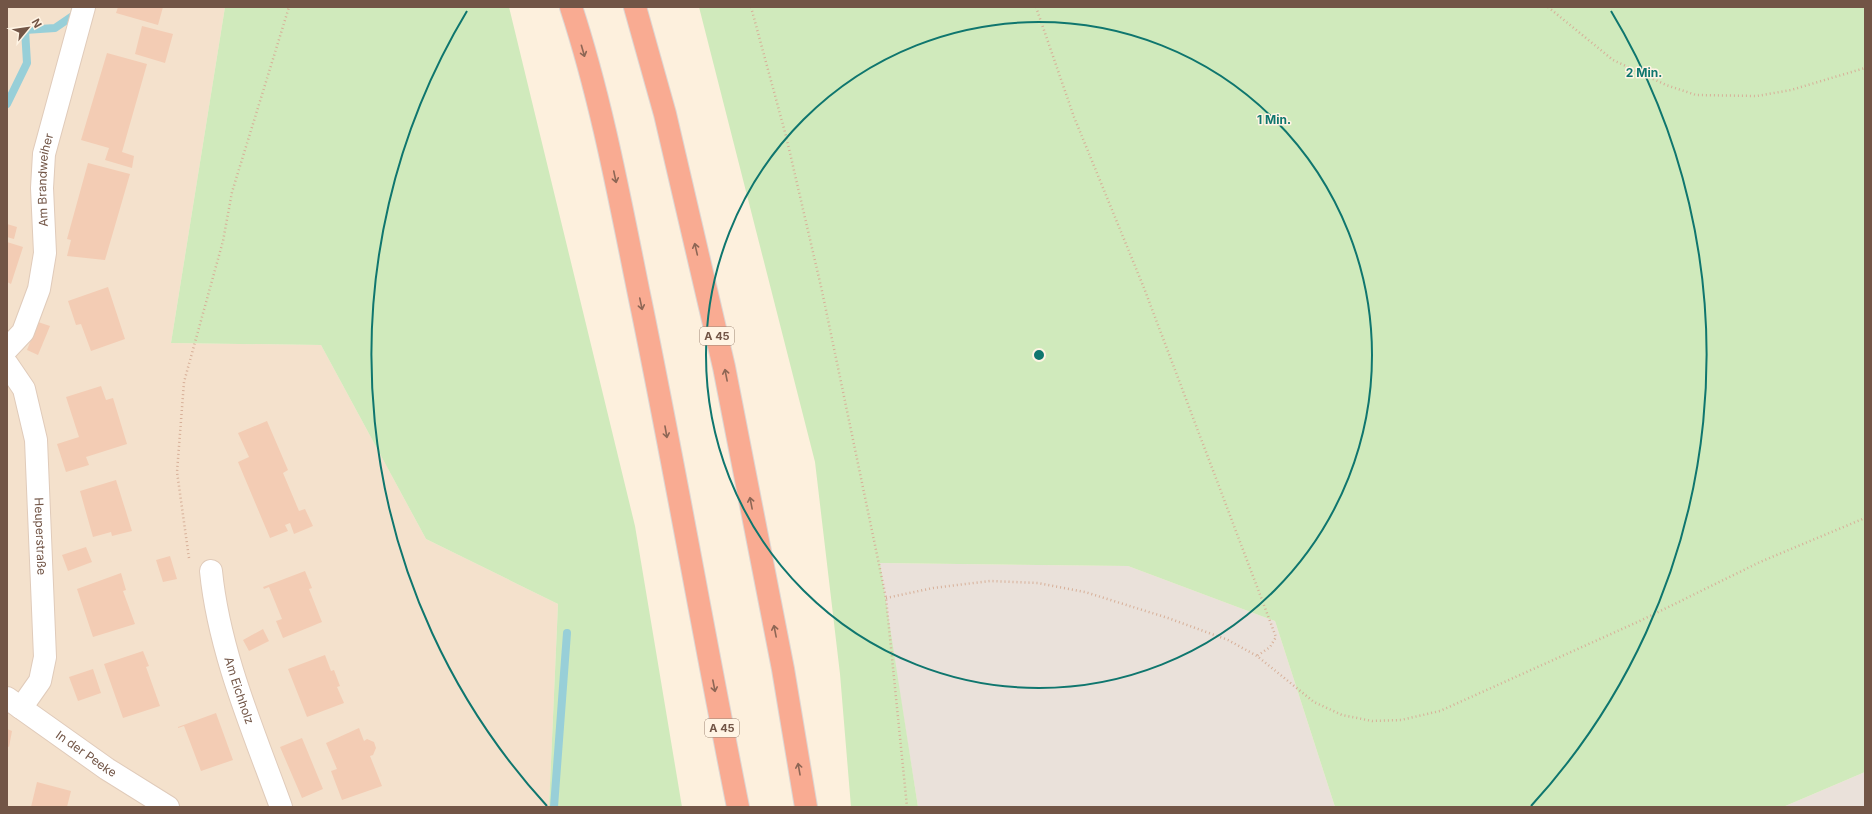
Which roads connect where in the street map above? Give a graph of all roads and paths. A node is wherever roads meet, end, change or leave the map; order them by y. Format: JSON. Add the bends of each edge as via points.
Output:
{"nodes":[{"id":1,"x":84,"y":7,"type":"edge"},
{"id":2,"x":289,"y":7,"type":"edge"},
{"id":3,"x":635,"y":7,"type":"edge"},
{"id":4,"x":751,"y":7,"type":"edge"},
{"id":5,"x":1036,"y":7,"type":"edge"},
{"id":6,"x":1548,"y":7,"type":"edge"},
{"id":7,"x":571,"y":9,"type":"edge"},
{"id":8,"x":1865,"y":68,"type":"edge"},
{"id":9,"x":7,"y":349,"type":"edge"},
{"id":10,"x":7,"y":364,"type":"edge"},
{"id":11,"x":1865,"y":518,"type":"edge"},
{"id":12,"x":212,"y":579,"type":"joint"},
{"id":13,"x":886,"y":598,"type":"junction"},
{"id":14,"x":1257,"y":656,"type":"junction"},
{"id":15,"x":14,"y":703,"type":"edge"},
{"id":16,"x":168,"y":807,"type":"edge"},
{"id":17,"x":281,"y":807,"type":"edge"},
{"id":18,"x":738,"y":807,"type":"edge"},
{"id":19,"x":806,"y":807,"type":"edge"},
{"id":20,"x":907,"y":807,"type":"edge"}],
"edges":[{"from":1,"to":9,"type":"street","name":"Am Brandweiher","via":[[44,154],[42,188],[45,253],[39,289],[23,332]]},
{"from":2,"to":12,"type":"path","via":[[232,192],[223,241],[184,382],[177,472],[179,488],[189,558]]},
{"from":19,"to":3,"type":"highway","number":"A 45","one_way":true,"via":[[783,669],[724,367],[665,114]]},
{"from":4,"to":13,"type":"path","via":[[786,136],[822,291]]},
{"from":5,"to":14,"type":"path","via":[[1074,117],[1144,288],[1276,637],[1270,647]]},
{"from":6,"to":8,"type":"path","via":[[1613,60],[1666,85],[1696,95],[1757,96],[1791,90]]},
{"from":7,"to":18,"type":"highway","number":"A 45","one_way":true,"via":[[605,128],[658,383]]},
{"from":10,"to":15,"type":"street","name":"Heuperstraße","via":[[24,389],[36,440],[45,657],[40,680]]},
{"from":11,"to":14,"type":"path","via":[[1760,562],[1642,620],[1440,711],[1400,720],[1372,721],[1342,715],[1314,702]]},
{"from":12,"to":17,"type":"street","name":"Am Eichholz","via":[[214,602],[236,685]]},
{"from":13,"to":14,"type":"path","via":[[933,588],[990,581],[1038,583],[1085,592],[1168,618],[1228,640]]},
{"from":13,"to":20,"type":"path"},
{"from":15,"to":16,"type":"street","name":"In der Peeke","via":[[107,769]]}]}
